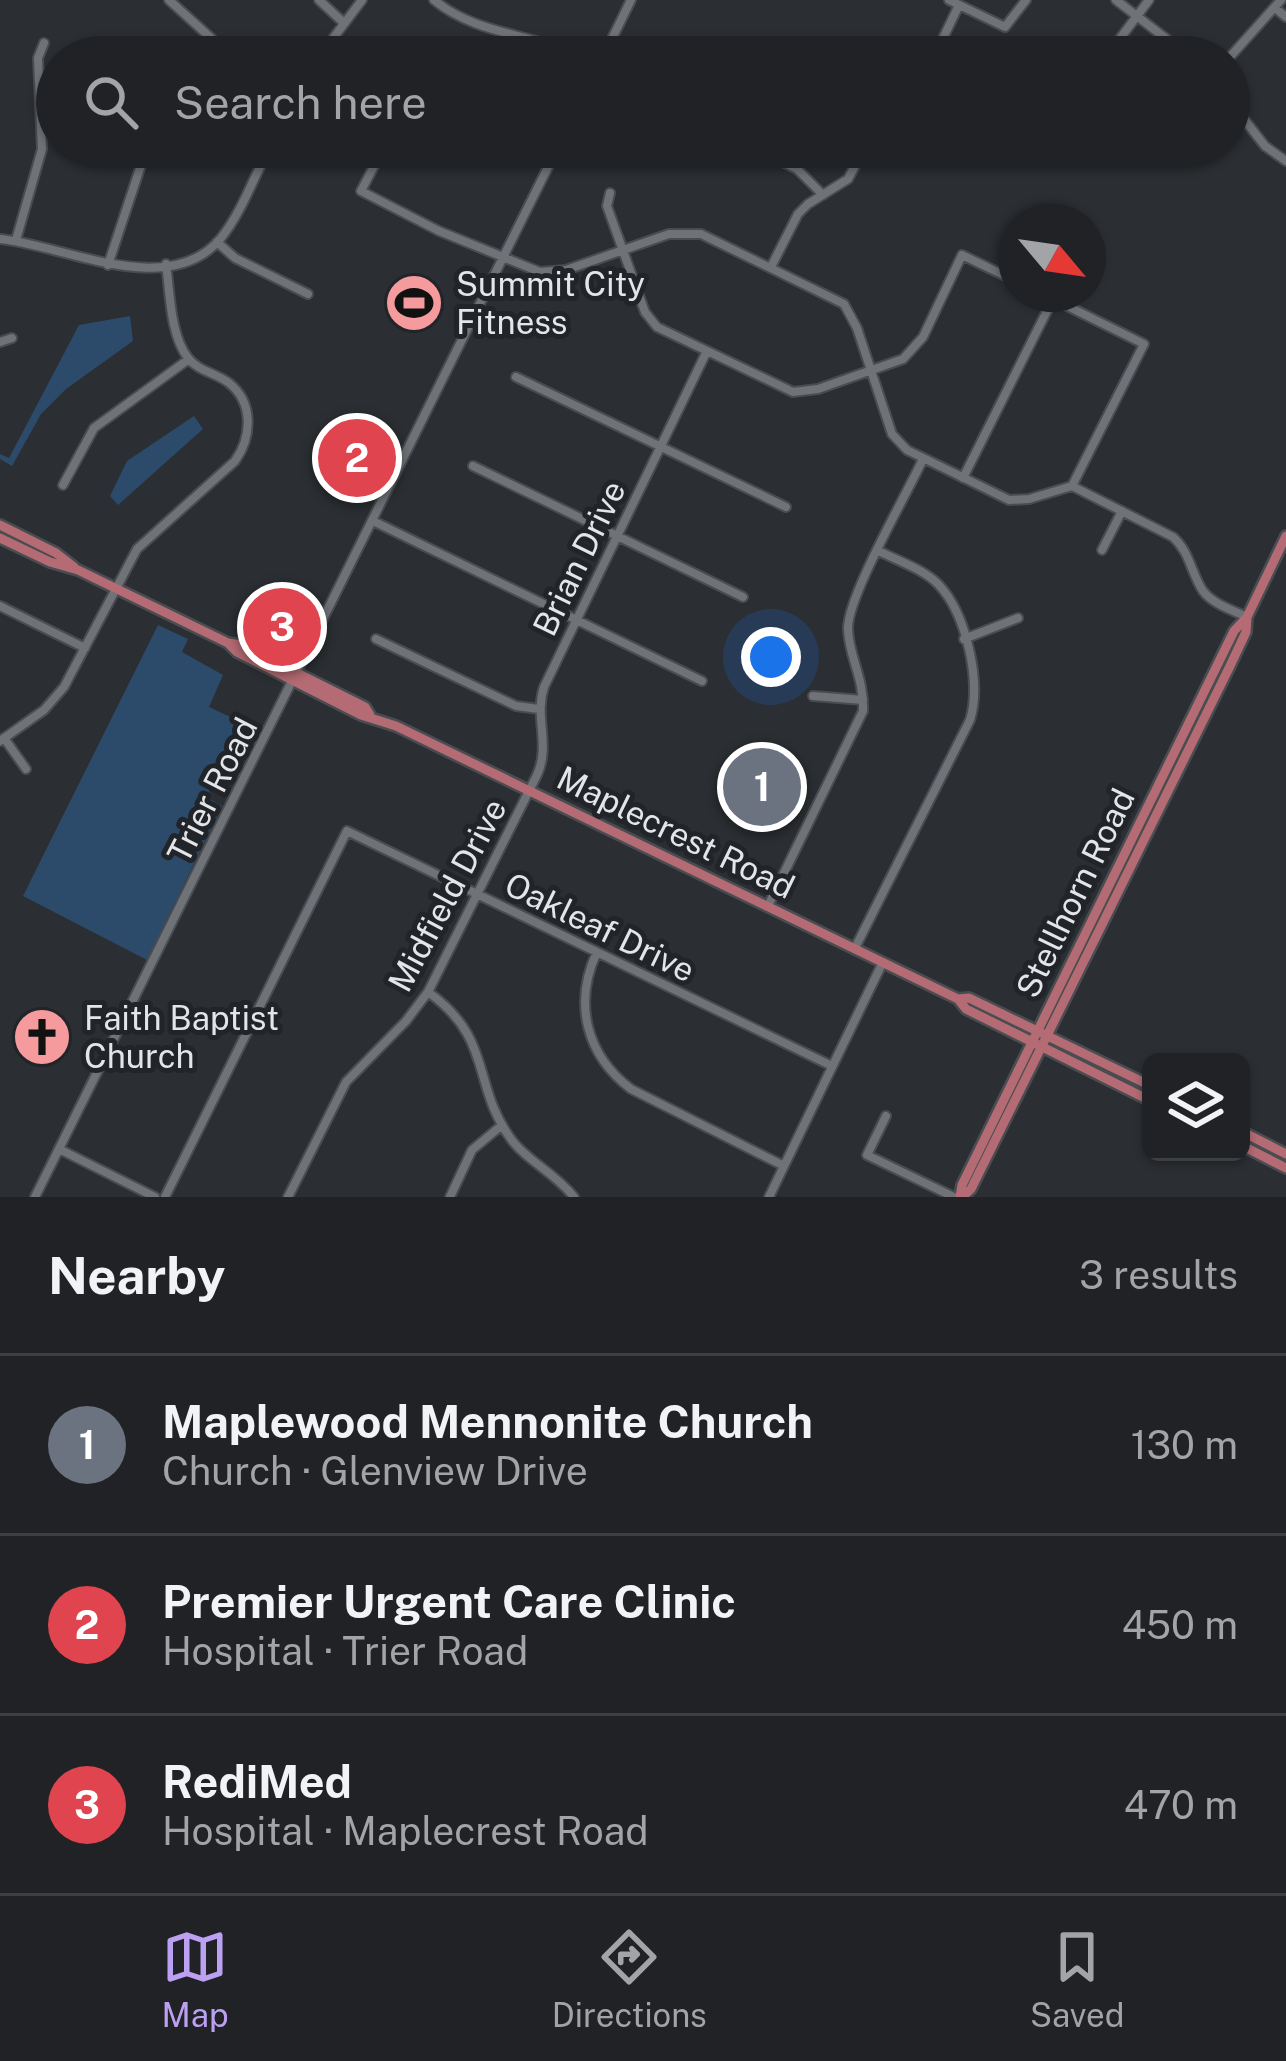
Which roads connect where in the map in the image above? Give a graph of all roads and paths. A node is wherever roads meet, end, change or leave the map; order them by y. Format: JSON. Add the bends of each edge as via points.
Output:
{"nodes":[{"id":1,"x":170,"y":0,"type":"edge"},
{"id":2,"x":319,"y":0,"type":"edge"},
{"id":3,"x":362,"y":0,"type":"edge"},
{"id":4,"x":434,"y":0,"type":"edge"},
{"id":5,"x":632,"y":0,"type":"edge"},
{"id":6,"x":949,"y":0,"type":"edge"},
{"id":7,"x":1026,"y":0,"type":"edge"},
{"id":8,"x":1117,"y":0,"type":"edge"},
{"id":9,"x":1149,"y":0,"type":"edge"},
{"id":10,"x":1278,"y":4,"type":"edge"},
{"id":11,"x":959,"y":5,"type":"junction"},
{"id":12,"x":1137,"y":16,"type":"junction"},
{"id":13,"x":1286,"y":17,"type":"edge"},
{"id":14,"x":344,"y":22,"type":"junction"},
{"id":15,"x":209,"y":36,"type":"edge"},
{"id":16,"x":334,"y":36,"type":"edge"},
{"id":17,"x":520,"y":36,"type":"edge"},
{"id":18,"x":614,"y":36,"type":"edge"},
{"id":19,"x":944,"y":36,"type":"edge"},
{"id":20,"x":1122,"y":36,"type":"edge"},
{"id":21,"x":1163,"y":36,"type":"edge"},
{"id":22,"x":1249,"y":36,"type":"edge"},
{"id":23,"x":1250,"y":127,"type":"edge"},
{"id":24,"x":1286,"y":160,"type":"edge"},
{"id":25,"x":37,"y":168,"type":"edge"},
{"id":26,"x":140,"y":168,"type":"edge"},
{"id":27,"x":258,"y":168,"type":"edge"},
{"id":28,"x":373,"y":168,"type":"edge"},
{"id":29,"x":548,"y":168,"type":"edge"},
{"id":30,"x":795,"y":168,"type":"edge"},
{"id":31,"x":854,"y":168,"type":"edge"},
{"id":32,"x":610,"y":193,"type":"dead end"},
{"id":33,"x":823,"y":195,"type":"junction"},
{"id":34,"x":0,"y":239,"type":"edge"},
{"id":35,"x":16,"y":241,"type":"junction"},
{"id":36,"x":217,"y":242,"type":"junction"},
{"id":37,"x":622,"y":250,"type":"junction"},
{"id":38,"x":503,"y":257,"type":"junction"},
{"id":39,"x":166,"y":264,"type":"junction"},
{"id":40,"x":108,"y":265,"type":"junction"},
{"id":41,"x":771,"y":267,"type":"junction"},
{"id":42,"x":998,"y":272,"type":"edge"},
{"id":43,"x":308,"y":294,"type":"dead end"},
{"id":44,"x":1046,"y":312,"type":"edge"},
{"id":45,"x":1079,"y":312,"type":"edge"},
{"id":46,"x":12,"y":338,"type":"dead end"},
{"id":47,"x":0,"y":342,"type":"edge"},
{"id":48,"x":706,"y":352,"type":"junction"},
{"id":49,"x":189,"y":359,"type":"junction"},
{"id":50,"x":871,"y":370,"type":"junction"},
{"id":51,"x":517,"y":376,"type":"dead end"},
{"id":52,"x":660,"y":446,"type":"junction"},
{"id":53,"x":923,"y":459,"type":"junction"},
{"id":54,"x":473,"y":466,"type":"dead end"},
{"id":55,"x":963,"y":478,"type":"junction"},
{"id":56,"x":63,"y":485,"type":"dead end"},
{"id":57,"x":1072,"y":486,"type":"junction"},
{"id":58,"x":786,"y":507,"type":"dead end"},
{"id":59,"x":1122,"y":511,"type":"junction"},
{"id":60,"x":373,"y":521,"type":"junction"},
{"id":61,"x":0,"y":526,"type":"edge"},
{"id":62,"x":617,"y":535,"type":"junction"},
{"id":63,"x":1286,"y":536,"type":"edge"},
{"id":64,"x":0,"y":538,"type":"edge"},
{"id":65,"x":1102,"y":550,"type":"dead end"},
{"id":66,"x":879,"y":551,"type":"junction"},
{"id":67,"x":78,"y":570,"type":"junction"},
{"id":68,"x":114,"y":588,"type":"junction"},
{"id":69,"x":743,"y":597,"type":"dead end"},
{"id":70,"x":0,"y":606,"type":"edge"},
{"id":71,"x":1247,"y":617,"type":"junction"},
{"id":72,"x":1018,"y":618,"type":"dead end"},
{"id":73,"x":576,"y":620,"type":"junction"},
{"id":74,"x":376,"y":638,"type":"dead end"},
{"id":75,"x":964,"y":638,"type":"junction"},
{"id":76,"x":85,"y":648,"type":"junction"},
{"id":77,"x":296,"y":677,"type":"junction"},
{"id":78,"x":702,"y":681,"type":"dead end"},
{"id":79,"x":813,"y":695,"type":"dead end"},
{"id":80,"x":863,"y":700,"type":"junction"},
{"id":81,"x":539,"y":709,"type":"junction"},
{"id":82,"x":2,"y":740,"type":"edge"},
{"id":83,"x":26,"y":769,"type":"dead end"},
{"id":84,"x":529,"y":791,"type":"junction"},
{"id":85,"x":478,"y":893,"type":"junction"},
{"id":86,"x":768,"y":906,"type":"junction"},
{"id":87,"x":855,"y":948,"type":"junction"},
{"id":88,"x":597,"y":952,"type":"junction"},
{"id":89,"x":883,"y":962,"type":"junction"},
{"id":90,"x":428,"y":992,"type":"junction"},
{"id":91,"x":1040,"y":1040,"type":"junction"},
{"id":92,"x":832,"y":1066,"type":"junction"},
{"id":93,"x":1142,"y":1082,"type":"edge"},
{"id":94,"x":1142,"y":1096,"type":"edge"},
{"id":95,"x":886,"y":1116,"type":"dead end"},
{"id":96,"x":502,"y":1126,"type":"junction"},
{"id":97,"x":1250,"y":1136,"type":"edge"},
{"id":98,"x":59,"y":1149,"type":"junction"},
{"id":99,"x":1250,"y":1150,"type":"edge"},
{"id":100,"x":1286,"y":1154,"type":"edge"},
{"id":101,"x":784,"y":1166,"type":"junction"},
{"id":102,"x":1286,"y":1168,"type":"edge"},
{"id":103,"x":35,"y":1197,"type":"edge"},
{"id":104,"x":160,"y":1197,"type":"edge"},
{"id":105,"x":288,"y":1197,"type":"edge"},
{"id":106,"x":450,"y":1197,"type":"edge"},
{"id":107,"x":574,"y":1197,"type":"edge"},
{"id":108,"x":769,"y":1197,"type":"edge"},
{"id":109,"x":959,"y":1197,"type":"edge"}],
"edges":[{"from":1,"to":15,"type":"street"},
{"from":2,"to":14,"type":"street"},
{"from":3,"to":14,"type":"street"},
{"from":4,"to":17,"type":"street","via":[[462,20]]},
{"from":5,"to":18,"type":"street"},
{"from":6,"to":11,"type":"street"},
{"from":7,"to":11,"type":"street","via":[[1005,27]]},
{"from":8,"to":12,"type":"street"},
{"from":9,"to":12,"type":"street"},
{"from":10,"to":13,"type":"street"},
{"from":10,"to":22,"type":"street"},
{"from":11,"to":19,"type":"street"},
{"from":12,"to":20,"type":"street"},
{"from":12,"to":21,"type":"street"},
{"from":14,"to":16,"type":"street"},
{"from":23,"to":24,"type":"street"},
{"from":25,"to":35,"type":"street"},
{"from":26,"to":40,"type":"street"},
{"from":27,"to":36,"type":"street"},
{"from":28,"to":38,"type":"street","via":[[361,191]]},
{"from":29,"to":38,"type":"street","name":"Trier Road"},
{"from":30,"to":33,"type":"street"},
{"from":31,"to":33,"type":"street"},
{"from":32,"to":37,"type":"street"},
{"from":33,"to":41,"type":"street","via":[[798,214]]},
{"from":34,"to":35,"type":"street"},
{"from":35,"to":40,"type":"street"},
{"from":36,"to":39,"type":"street"},
{"from":36,"to":43,"type":"street"},
{"from":37,"to":38,"type":"street","via":[[550,273]]},
{"from":37,"to":41,"type":"street","via":[[692,232]]},
{"from":37,"to":48,"type":"street","via":[[650,319]]},
{"from":38,"to":60,"type":"street","name":"Trier Road"},
{"from":39,"to":40,"type":"street"},
{"from":39,"to":49,"type":"street"},
{"from":41,"to":50,"type":"street","via":[[844,304]]},
{"from":42,"to":50,"type":"street","via":[[962,255],[913,350]]},
{"from":44,"to":55,"type":"street"},
{"from":45,"to":57,"type":"street","via":[[1144,344]]},
{"from":46,"to":47,"type":"street"},
{"from":48,"to":50,"type":"street","via":[[793,392]]},
{"from":48,"to":52,"type":"street","name":"Brian Drive"},
{"from":49,"to":56,"type":"street","via":[[94,428]]},
{"from":49,"to":68,"type":"street","via":[[241,397],[244,446],[137,549]]},
{"from":50,"to":53,"type":"street","via":[[892,434]]},
{"from":51,"to":52,"type":"street"},
{"from":52,"to":58,"type":"street"},
{"from":52,"to":62,"type":"street","name":"Brian Drive"},
{"from":53,"to":55,"type":"street"},
{"from":53,"to":66,"type":"street"},
{"from":54,"to":62,"type":"street"},
{"from":55,"to":57,"type":"street","via":[[1020,501]]},
{"from":57,"to":59,"type":"street"},
{"from":59,"to":65,"type":"street"},
{"from":59,"to":71,"type":"street","via":[[1180,542],[1203,591]]},
{"from":60,"to":73,"type":"street"},
{"from":60,"to":77,"type":"street","name":"Trier Road"},
{"from":61,"to":67,"type":"main road","name":"Maplecrest Road"},
{"from":62,"to":69,"type":"street"},
{"from":62,"to":73,"type":"street","name":"Brian Drive"},
{"from":63,"to":71,"type":"main road","name":"Stellhorn Road"},
{"from":64,"to":67,"type":"main road","name":"Maplecrest Road"},
{"from":66,"to":75,"type":"street","via":[[938,584]]},
{"from":66,"to":80,"type":"street","via":[[848,626]]},
{"from":67,"to":68,"type":"main road","name":"Maplecrest Road"},
{"from":68,"to":76,"type":"street"},
{"from":68,"to":77,"type":"main road","name":"Maplecrest Road"},
{"from":70,"to":76,"type":"street"},
{"from":71,"to":91,"type":"main road","name":"Stellhorn Road","via":[[1222,683]]},
{"from":72,"to":75,"type":"street"},
{"from":73,"to":78,"type":"street"},
{"from":73,"to":81,"type":"street","name":"Brian Drive"},
{"from":74,"to":81,"type":"street","via":[[516,706]]},
{"from":75,"to":87,"type":"street","via":[[976,676],[970,720]]},
{"from":76,"to":82,"type":"street","via":[[55,698]]},
{"from":77,"to":84,"type":"main road","name":"Maplecrest Road"},
{"from":77,"to":98,"type":"street","name":"Trier Road"},
{"from":79,"to":80,"type":"street"},
{"from":80,"to":86,"type":"street"},
{"from":81,"to":84,"type":"street","name":"Brian Drive","via":[[544,753]]},
{"from":82,"to":83,"type":"street"},
{"from":84,"to":85,"type":"street","name":"Midfield Drive"},
{"from":84,"to":86,"type":"main road","name":"Maplecrest Road"},
{"from":85,"to":88,"type":"street","name":"Oakleaf Drive"},
{"from":85,"to":90,"type":"street","name":"Midfield Drive"},
{"from":85,"to":104,"type":"street","name":"Oakleaf Drive","via":[[347,830]]},
{"from":86,"to":87,"type":"main road","name":"Maplecrest Road"},
{"from":87,"to":89,"type":"main road","name":"Maplecrest Road"},
{"from":88,"to":92,"type":"street","name":"Oakleaf Drive"},
{"from":88,"to":101,"type":"street","via":[[584,1012],[612,1073]]},
{"from":89,"to":91,"type":"main road","name":"Maplecrest Road","via":[[969,998]]},
{"from":89,"to":92,"type":"street"},
{"from":90,"to":96,"type":"street","via":[[468,1030]]},
{"from":90,"to":105,"type":"street","name":"Midfield Drive","via":[[346,1082]]},
{"from":91,"to":93,"type":"main road","name":"Maplecrest Road"},
{"from":91,"to":94,"type":"main road","name":"Maplecrest Road"},
{"from":91,"to":109,"type":"main road","name":"Stellhorn Road","via":[[971,1189]]},
{"from":92,"to":101,"type":"street"},
{"from":95,"to":109,"type":"street","via":[[867,1155]]},
{"from":96,"to":106,"type":"street","via":[[472,1150]]},
{"from":96,"to":107,"type":"street"},
{"from":97,"to":100,"type":"main road"},
{"from":98,"to":103,"type":"street","name":"Trier Road"},
{"from":98,"to":104,"type":"street"},
{"from":99,"to":102,"type":"main road"},
{"from":101,"to":108,"type":"street"}]}
